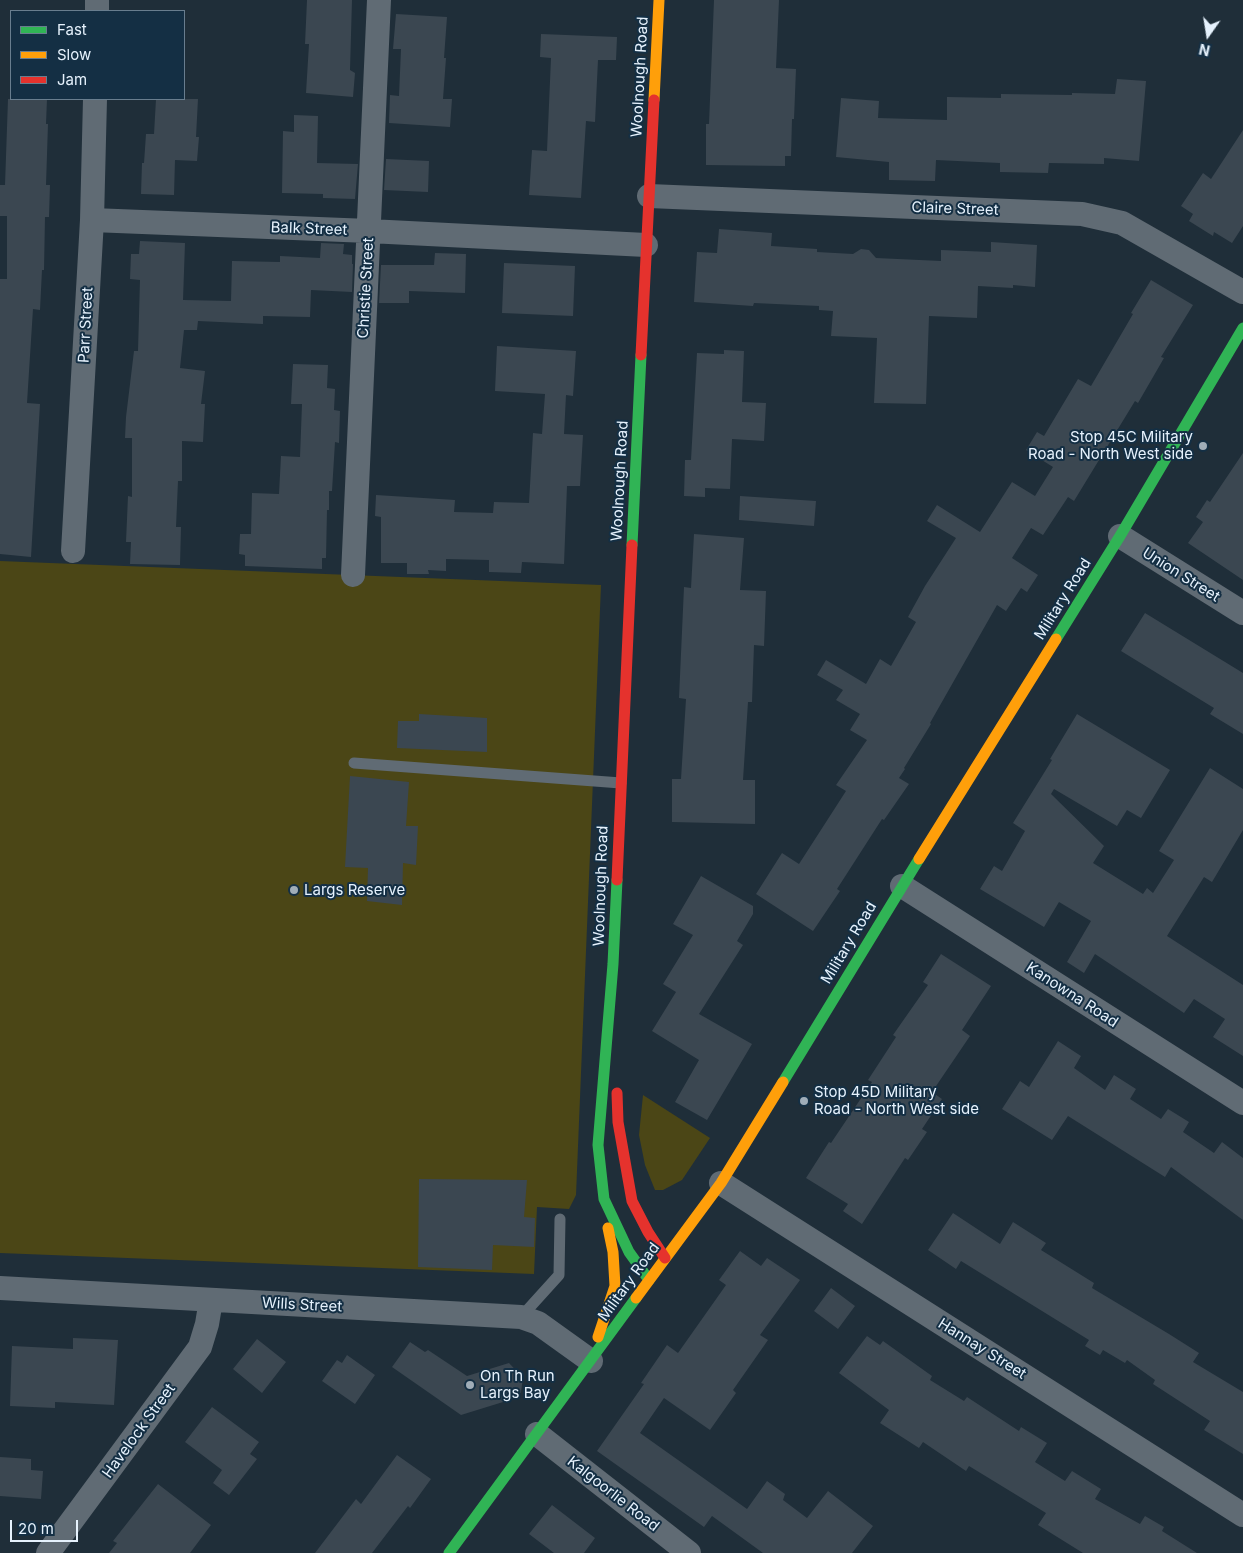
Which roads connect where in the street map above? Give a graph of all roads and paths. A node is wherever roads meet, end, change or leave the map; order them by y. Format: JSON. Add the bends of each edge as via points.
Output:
{"nodes":[{"id":1,"x":379,"y":0,"type":"edge"},
{"id":2,"x":659,"y":0,"type":"edge"},
{"id":3,"x":95,"y":100,"type":"edge"},
{"id":4,"x":649,"y":196,"type":"junction"},
{"id":5,"x":92,"y":220,"type":"junction"},
{"id":6,"x":368,"y":231,"type":"junction"},
{"id":7,"x":646,"y":245,"type":"junction"},
{"id":8,"x":1243,"y":292,"type":"edge"},
{"id":9,"x":1243,"y":328,"type":"edge"},
{"id":10,"x":1120,"y":536,"type":"junction"},
{"id":11,"x":72,"y":552,"type":"dead end"},
{"id":12,"x":353,"y":575,"type":"dead end"},
{"id":13,"x":1243,"y":613,"type":"edge"},
{"id":14,"x":354,"y":763,"type":"dead end"},
{"id":15,"x":621,"y":783,"type":"junction"},
{"id":16,"x":902,"y":886,"type":"junction"},
{"id":17,"x":613,"y":964,"type":"junction"},
{"id":18,"x":616,"y":1063,"type":"dead end"},
{"id":19,"x":616,"y":1082,"type":"dead end"},
{"id":20,"x":1243,"y":1104,"type":"edge"},
{"id":21,"x":720,"y":1183,"type":"junction"},
{"id":22,"x":604,"y":1199,"type":"junction"},
{"id":23,"x":560,"y":1219,"type":"dead end"},
{"id":24,"x":665,"y":1258,"type":"junction"},
{"id":25,"x":649,"y":1280,"type":"junction"},
{"id":26,"x":0,"y":1288,"type":"edge"},
{"id":27,"x":211,"y":1300,"type":"junction"},
{"id":28,"x":521,"y":1316,"type":"junction"},
{"id":29,"x":591,"y":1360,"type":"junction"},
{"id":30,"x":537,"y":1434,"type":"junction"},
{"id":31,"x":1243,"y":1515,"type":"edge"},
{"id":32,"x":48,"y":1553,"type":"edge"},
{"id":33,"x":449,"y":1553,"type":"edge"},
{"id":34,"x":689,"y":1553,"type":"edge"}],
"edges":[{"from":1,"to":6,"type":"street","name":"Christie Street"},
{"from":2,"to":4,"type":"main road","name":"Woolnough Road"},
{"from":3,"to":5,"type":"street","name":"Parr Street"},
{"from":4,"to":7,"type":"main road","name":"Woolnough Road"},
{"from":4,"to":8,"type":"street","name":"Claire Street","via":[[1082,214],[1122,223]]},
{"from":5,"to":6,"type":"street","name":"Balk Street"},
{"from":5,"to":11,"type":"street","name":"Parr Street"},
{"from":6,"to":7,"type":"street","name":"Balk Street"},
{"from":6,"to":12,"type":"street","name":"Christie Street"},
{"from":7,"to":15,"type":"main road","name":"Woolnough Road"},
{"from":9,"to":10,"type":"main road","name":"Military Road"},
{"from":10,"to":13,"type":"street","name":"Union Street"},
{"from":10,"to":16,"type":"main road","name":"Military Road"},
{"from":14,"to":15,"type":"lane"},
{"from":15,"to":17,"type":"main road","name":"Woolnough Road"},
{"from":16,"to":20,"type":"street","name":"Kanowna Road"},
{"from":16,"to":21,"type":"main road","name":"Military Road"},
{"from":17,"to":18,"type":"main road","name":"Woolnough Road"},
{"from":17,"to":22,"type":"main road","name":"Woolnough Road","via":[[598,1145]]},
{"from":19,"to":24,"type":"main road","via":[[618,1122],[632,1201]]},
{"from":21,"to":24,"type":"main road","name":"Military Road"},
{"from":21,"to":31,"type":"street","name":"Hannay Street"},
{"from":22,"to":25,"type":"main road","name":"Woolnough Road","via":[[629,1252]]},
{"from":22,"to":29,"type":"main road","via":[[615,1286]]},
{"from":23,"to":28,"type":"lane","via":[[559,1275]]},
{"from":24,"to":25,"type":"main road","name":"Military Road"},
{"from":25,"to":29,"type":"main road","name":"Military Road"},
{"from":26,"to":27,"type":"street","name":"Wills Street"},
{"from":27,"to":28,"type":"street","name":"Wills Street"},
{"from":27,"to":32,"type":"street","name":"Havelock Street","via":[[200,1347]]},
{"from":28,"to":29,"type":"street","name":"Wills Street","via":[[538,1323]]},
{"from":29,"to":30,"type":"main road","name":"Military Road"},
{"from":30,"to":33,"type":"main road","name":"Military Road"},
{"from":30,"to":34,"type":"street","name":"Kalgoorlie Road"}]}
